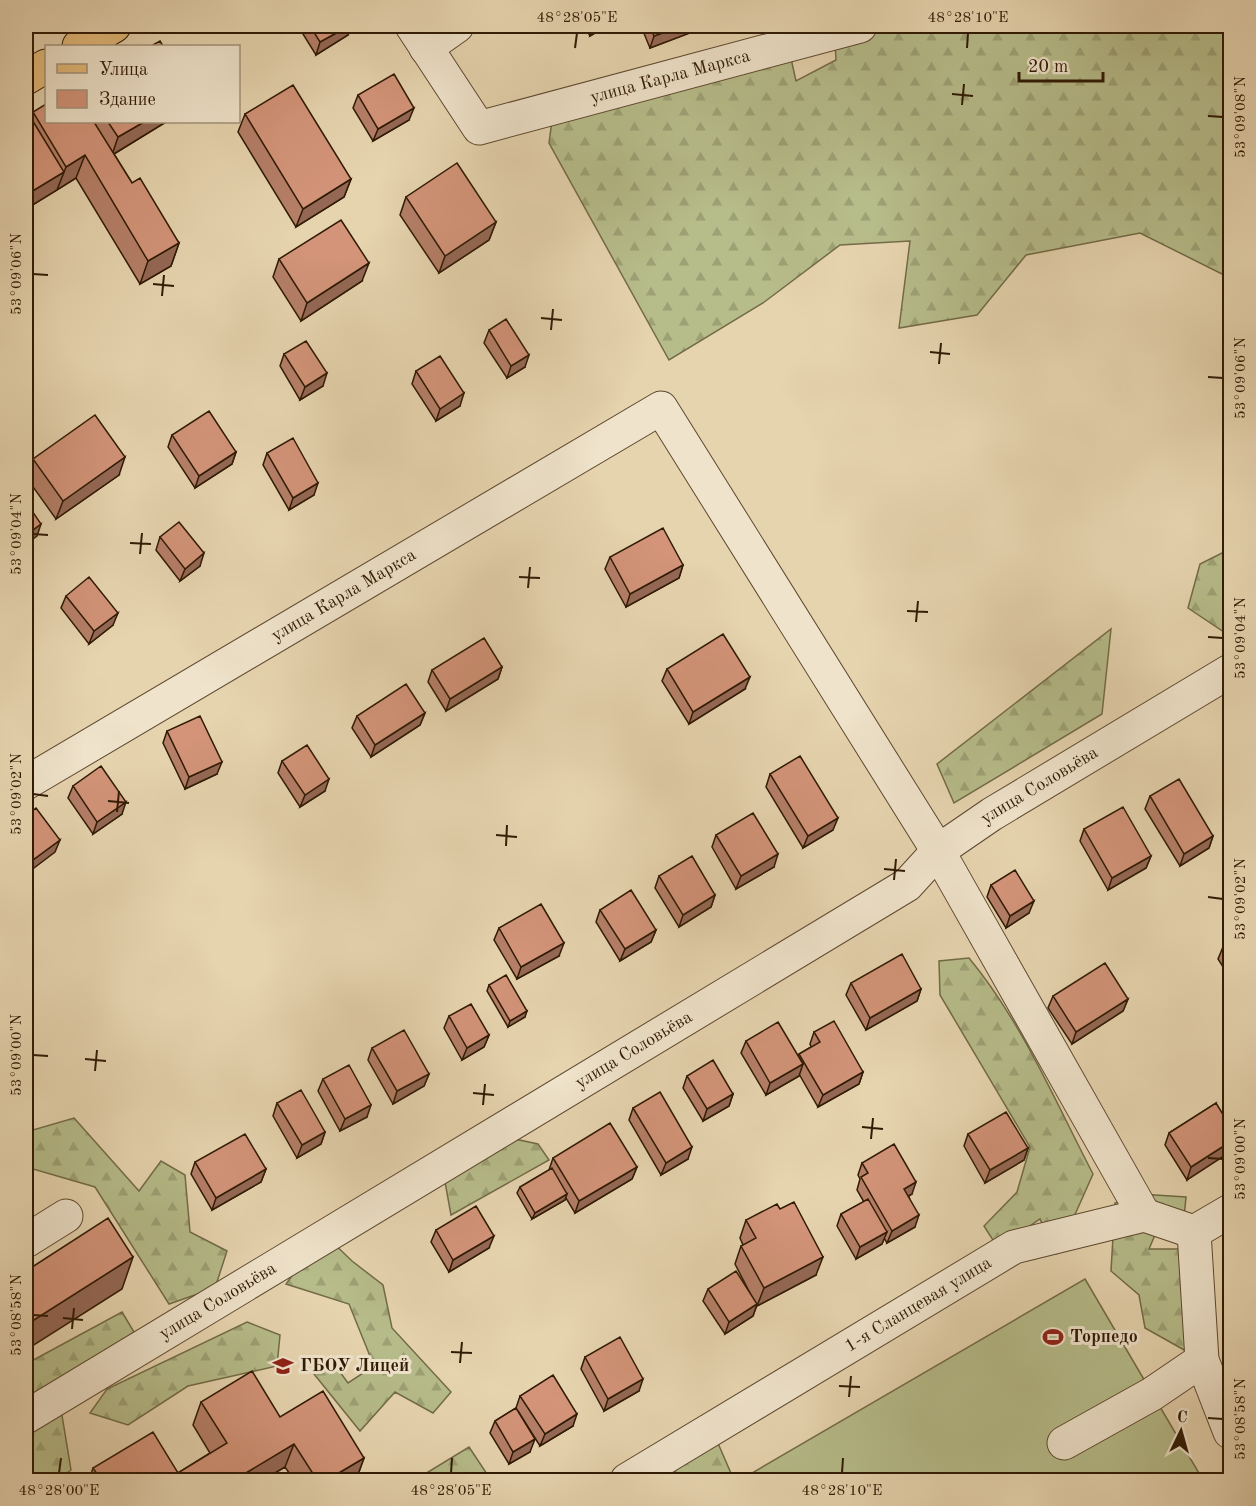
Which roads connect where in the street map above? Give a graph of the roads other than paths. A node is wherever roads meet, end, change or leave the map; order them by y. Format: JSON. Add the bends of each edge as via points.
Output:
{"nodes":[{"id":1,"x":114,"y":26,"type":"edge"},
{"id":2,"x":457,"y":26,"type":"edge"},
{"id":3,"x":860,"y":26,"type":"edge"},
{"id":4,"x":419,"y":37,"type":"edge"},
{"id":5,"x":81,"y":45,"type":"edge"},
{"id":6,"x":45,"y":67,"type":"edge"},
{"id":7,"x":26,"y":78,"type":"edge"},
{"id":8,"x":1230,"y":671,"type":"edge"},
{"id":9,"x":26,"y":783,"type":"edge"},
{"id":10,"x":938,"y":851,"type":"junction"},
{"id":11,"x":1230,"y":1211,"type":"edge"},
{"id":12,"x":1144,"y":1215,"type":"junction"},
{"id":13,"x":66,"y":1216,"type":"dead end"},
{"id":14,"x":1194,"y":1232,"type":"junction"},
{"id":15,"x":26,"y":1241,"type":"edge"},
{"id":16,"x":1202,"y":1360,"type":"junction"},
{"id":17,"x":26,"y":1417,"type":"edge"},
{"id":18,"x":1230,"y":1432,"type":"edge"},
{"id":19,"x":1064,"y":1443,"type":"dead end"},
{"id":20,"x":627,"y":1480,"type":"edge"}],
"edges":[{"from":1,"to":5,"type":"main road"},
{"from":2,"to":4,"type":"street"},
{"from":3,"to":4,"type":"street","name":"улица Карла Маркса","via":[[479,128]]},
{"from":6,"to":7,"type":"main road"},
{"from":8,"to":10,"type":"street","name":"улица Соловьёва","via":[[992,814]]},
{"from":9,"to":10,"type":"street","name":"улица Карла Маркса","via":[[661,408]]},
{"from":10,"to":12,"type":"street"},
{"from":10,"to":17,"type":"street","name":"улица Соловьёва","via":[[908,885]]},
{"from":11,"to":14,"type":"street"},
{"from":12,"to":14,"type":"street"},
{"from":12,"to":20,"type":"street","name":"1-я Сланцевая улица","via":[[1014,1247]]},
{"from":13,"to":15,"type":"street"},
{"from":14,"to":16,"type":"street"},
{"from":16,"to":18,"type":"street"},
{"from":16,"to":19,"type":"street","via":[[1152,1394]]}]}
